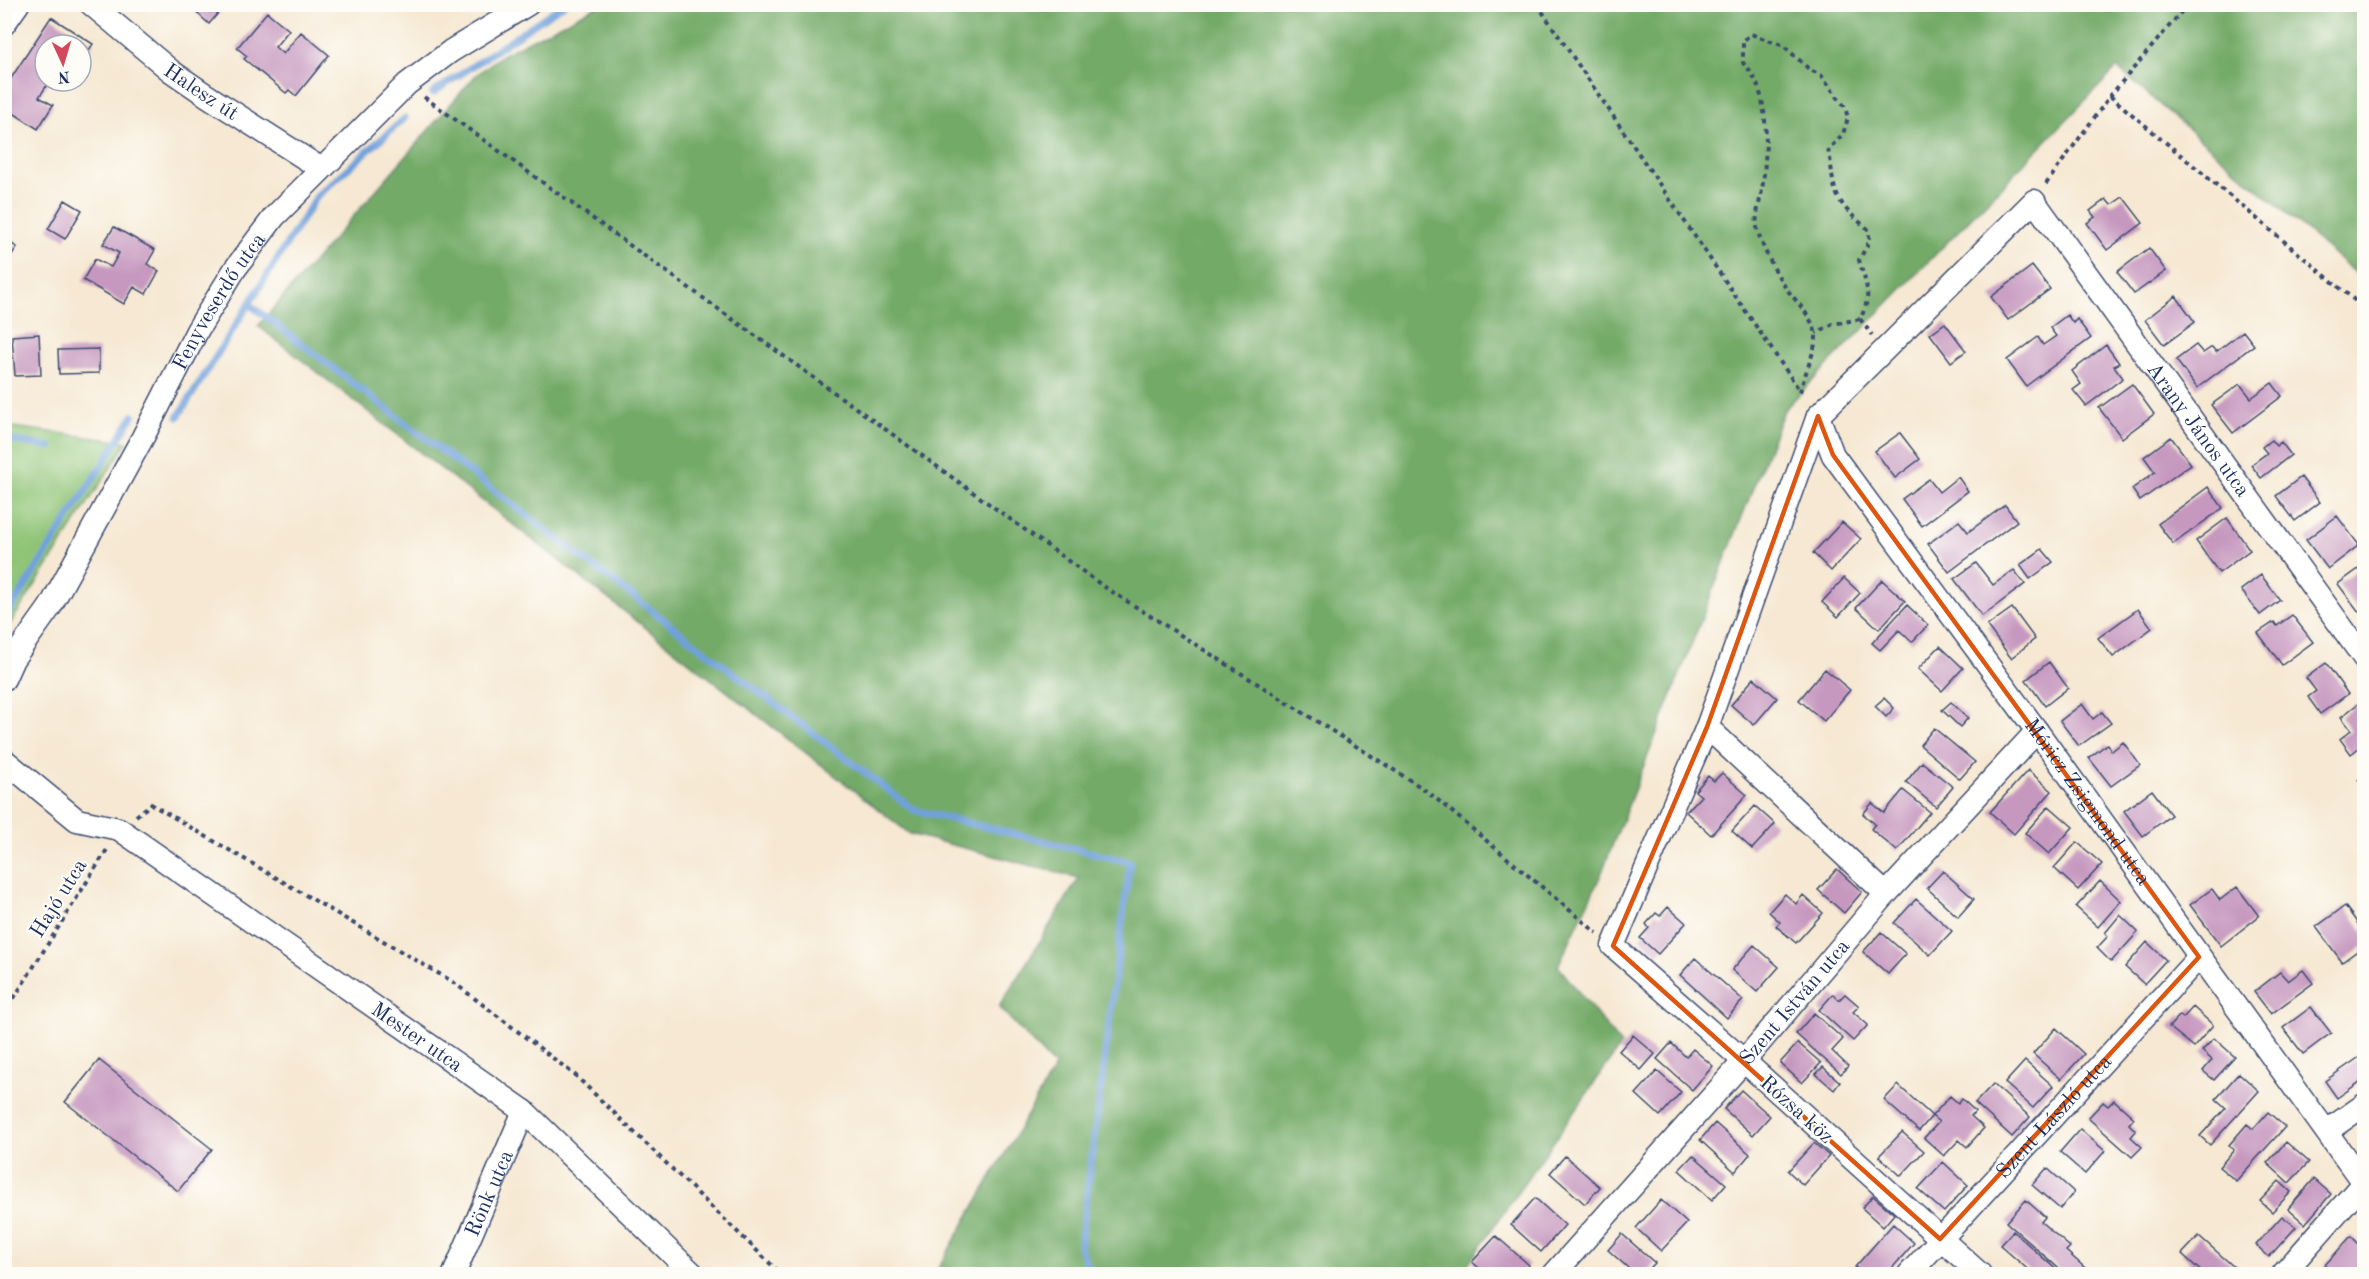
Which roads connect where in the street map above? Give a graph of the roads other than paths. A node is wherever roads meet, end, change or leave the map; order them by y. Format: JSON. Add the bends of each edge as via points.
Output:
{"nodes":[{"id":1,"x":18,"y":4,"type":"edge"},
{"id":2,"x":91,"y":4,"type":"edge"},
{"id":3,"x":528,"y":4,"type":"edge"},
{"id":4,"x":4,"y":24,"type":"edge"},
{"id":5,"x":320,"y":168,"type":"junction"},
{"id":6,"x":1818,"y":416,"type":"junction"},
{"id":7,"x":2364,"y":658,"type":"edge"},
{"id":8,"x":4,"y":679,"type":"edge"},
{"id":9,"x":1707,"y":727,"type":"junction"},
{"id":10,"x":2037,"y":731,"type":"junction"},
{"id":11,"x":4,"y":760,"type":"edge"},
{"id":12,"x":1886,"y":894,"type":"junction"},
{"id":13,"x":2199,"y":957,"type":"junction"},
{"id":14,"x":1744,"y":1061,"type":"junction"},
{"id":15,"x":2364,"y":1105,"type":"edge"},
{"id":16,"x":524,"y":1111,"type":"junction"},
{"id":17,"x":2327,"y":1131,"type":"junction"},
{"id":18,"x":2364,"y":1183,"type":"edge"},
{"id":19,"x":1940,"y":1239,"type":"junction"},
{"id":20,"x":454,"y":1275,"type":"edge"},
{"id":21,"x":693,"y":1275,"type":"edge"},
{"id":22,"x":1554,"y":1275,"type":"edge"},
{"id":23,"x":1909,"y":1275,"type":"edge"},
{"id":24,"x":1980,"y":1275,"type":"edge"},
{"id":25,"x":2283,"y":1275,"type":"edge"}],
"edges":[{"from":1,"to":4,"type":"street"},
{"from":2,"to":5,"type":"street","name":"Halesz út","via":[[171,70]]},
{"from":3,"to":5,"type":"street","name":"Fenyveserdő utca","via":[[451,51],[407,84]]},
{"from":5,"to":8,"type":"street","name":"Fenyveserdő utca","via":[[274,217],[235,269],[198,329],[50,608],[13,659]]},
{"from":6,"to":7,"type":"street","name":"Arany János utca","via":[[2034,201]]},
{"from":6,"to":9,"type":"street"},
{"from":6,"to":10,"type":"street","name":"Móricz Zsigmond utca","via":[[1833,455]]},
{"from":9,"to":12,"type":"street"},
{"from":9,"to":14,"type":"street","name":"Rózsa köz","via":[[1613,946]]},
{"from":10,"to":12,"type":"street","name":"Szent István utca"},
{"from":10,"to":13,"type":"street","name":"Móricz Zsigmond utca"},
{"from":11,"to":16,"type":"street","name":"Mester utca","via":[[77,820],[119,829]]},
{"from":12,"to":14,"type":"street","name":"Szent István utca"},
{"from":13,"to":17,"type":"street","name":"Móricz Zsigmond utca"},
{"from":13,"to":19,"type":"street","name":"Szent László utca"},
{"from":14,"to":19,"type":"street","name":"Rózsa köz"},
{"from":14,"to":22,"type":"street","name":"Szent István utca"},
{"from":15,"to":17,"type":"street"},
{"from":16,"to":20,"type":"street","name":"Rönk utca"},
{"from":16,"to":21,"type":"street","name":"Mester utca"},
{"from":17,"to":18,"type":"street","name":"Móricz Zsigmond utca"},
{"from":18,"to":25,"type":"street"},
{"from":19,"to":23,"type":"street","name":"Szent László utca"},
{"from":19,"to":24,"type":"street","name":"Rózsa köz"}]}
